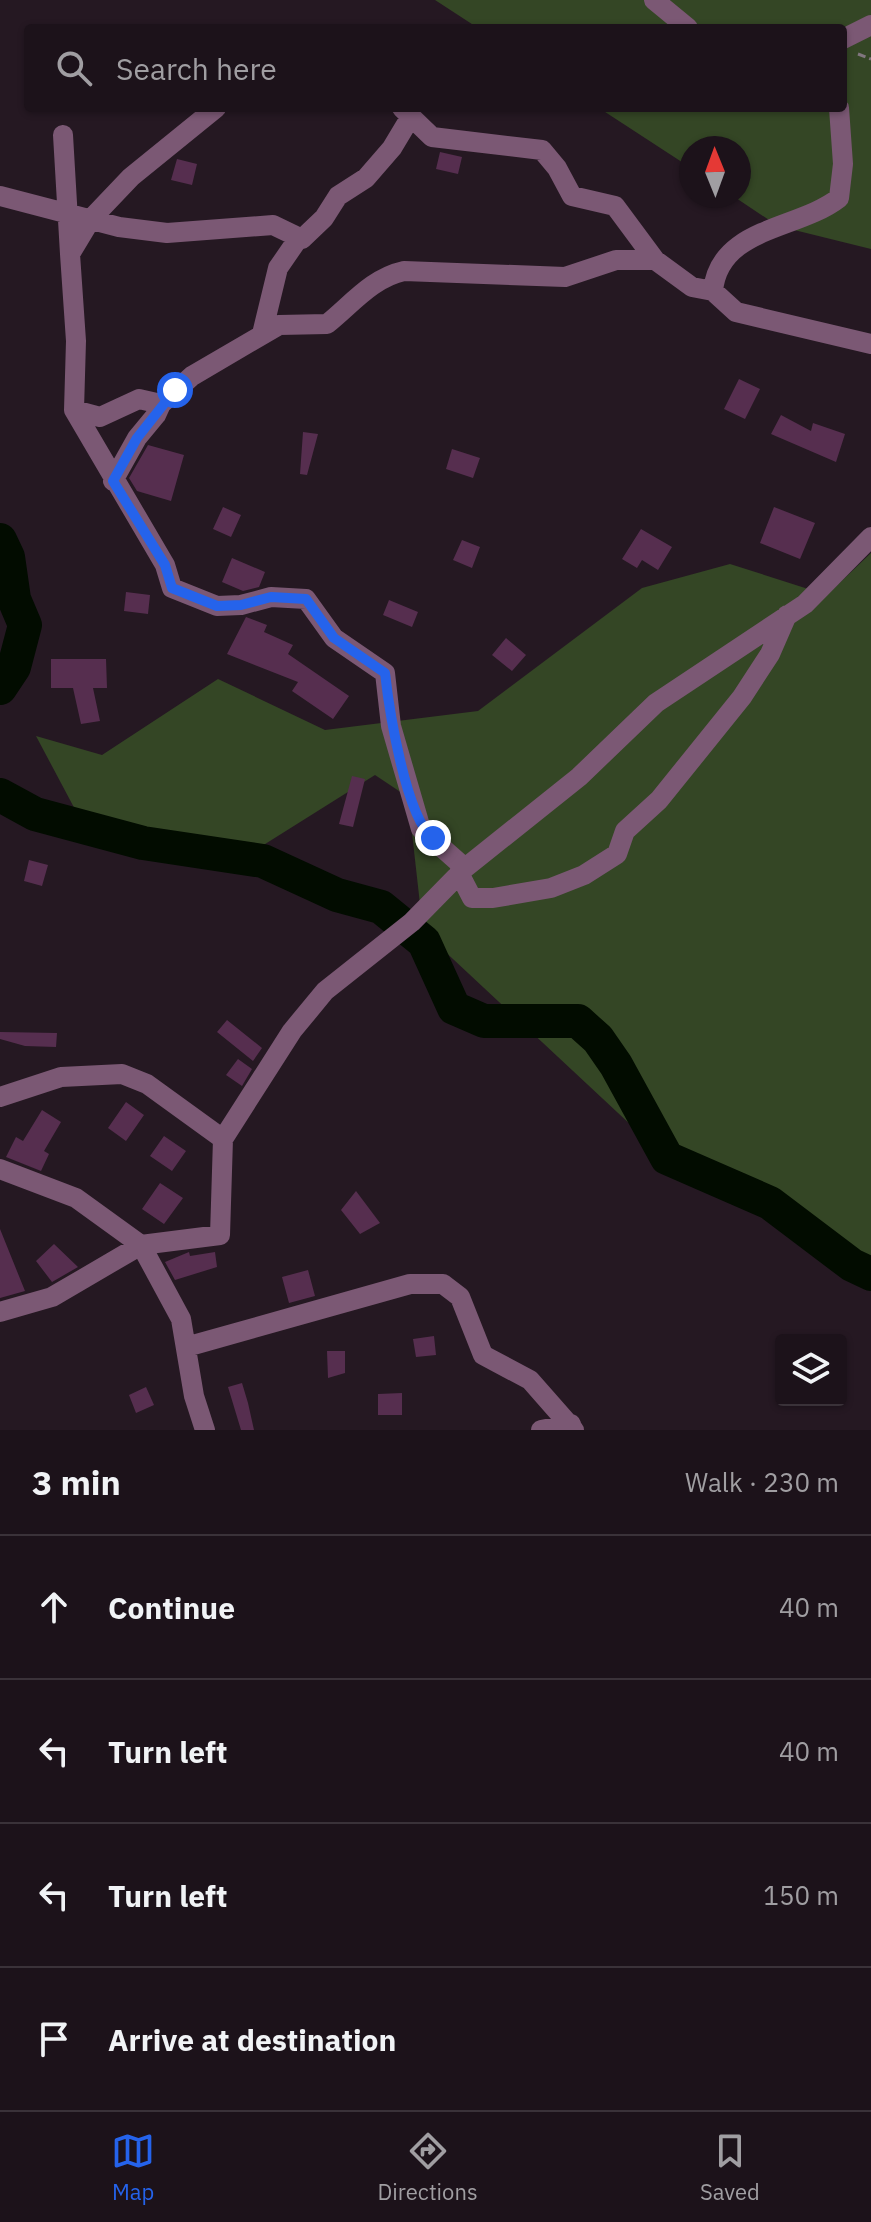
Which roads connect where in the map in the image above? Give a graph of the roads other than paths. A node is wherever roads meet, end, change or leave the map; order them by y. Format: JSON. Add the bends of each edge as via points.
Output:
{"nodes":[{"id":1,"x":654,"y":0,"type":"edge"},
{"id":2,"x":683,"y":24,"type":"edge"},
{"id":3,"x":871,"y":25,"type":"edge"},
{"id":4,"x":847,"y":37,"type":"edge"},
{"id":5,"x":211,"y":112,"type":"edge"},
{"id":6,"x":839,"y":112,"type":"edge"},
{"id":7,"x":406,"y":113,"type":"edge"},
{"id":8,"x":63,"y":135,"type":"dead end"},
{"id":9,"x":0,"y":196,"type":"edge"},
{"id":10,"x":67,"y":211,"type":"junction"},
{"id":11,"x":91,"y":219,"type":"junction"},
{"id":12,"x":298,"y":239,"type":"junction"},
{"id":13,"x":70,"y":254,"type":"junction"},
{"id":14,"x":655,"y":260,"type":"junction"},
{"id":15,"x":713,"y":291,"type":"junction"},
{"id":16,"x":262,"y":334,"type":"junction"},
{"id":17,"x":871,"y":344,"type":"edge"},
{"id":18,"x":161,"y":404,"type":"junction"},
{"id":19,"x":74,"y":410,"type":"junction"},
{"id":20,"x":113,"y":481,"type":"junction"},
{"id":21,"x":871,"y":537,"type":"edge"},
{"id":22,"x":787,"y":615,"type":"junction"},
{"id":23,"x":462,"y":871,"type":"junction"},
{"id":24,"x":0,"y":1097,"type":"edge"},
{"id":25,"x":223,"y":1139,"type":"junction"},
{"id":26,"x":0,"y":1169,"type":"edge"},
{"id":27,"x":141,"y":1245,"type":"junction"},
{"id":28,"x":0,"y":1312,"type":"edge"},
{"id":29,"x":186,"y":1347,"type":"junction"},
{"id":30,"x":572,"y":1427,"type":"edge"},
{"id":31,"x":205,"y":1430,"type":"edge"},
{"id":32,"x":541,"y":1430,"type":"edge"}],
"edges":[{"from":1,"to":2,"type":"street"},
{"from":3,"to":4,"type":"street"},
{"from":5,"to":11,"type":"street","via":[[131,177]]},
{"from":6,"to":15,"type":"street","via":[[839,198],[740,246],[721,263]]},
{"from":7,"to":12,"type":"street","via":[[392,148]]},
{"from":7,"to":14,"type":"street","via":[[432,137],[542,150],[572,196],[615,206]]},
{"from":8,"to":10,"type":"street"},
{"from":9,"to":10,"type":"street"},
{"from":10,"to":11,"type":"street"},
{"from":10,"to":13,"type":"street"},
{"from":11,"to":12,"type":"street","via":[[167,233],[273,225]]},
{"from":11,"to":13,"type":"street"},
{"from":12,"to":16,"type":"street","via":[[278,268]]},
{"from":13,"to":19,"type":"street"},
{"from":14,"to":15,"type":"street","via":[[692,287]]},
{"from":14,"to":16,"type":"street","via":[[616,260],[565,277],[404,271],[377,280],[327,324],[279,325]]},
{"from":15,"to":17,"type":"street","via":[[736,312]]},
{"from":16,"to":18,"type":"street","via":[[192,376]]},
{"from":18,"to":19,"type":"street","via":[[139,399],[100,417]]},
{"from":18,"to":20,"type":"street"},
{"from":19,"to":20,"type":"street"},
{"from":20,"to":23,"type":"street","via":[[165,565],[172,588],[217,606],[271,597],[306,599],[334,638],[385,673],[391,726],[421,829]]},
{"from":21,"to":22,"type":"street","via":[[805,604]]},
{"from":22,"to":23,"type":"street","via":[[656,703],[579,777]]},
{"from":22,"to":23,"type":"street","via":[[742,697],[659,800],[625,831],[617,854],[551,888],[493,898],[472,898]]},
{"from":23,"to":25,"type":"street","via":[[406,927],[325,991],[292,1031]]},
{"from":24,"to":25,"type":"street","via":[[61,1077],[122,1074],[147,1084]]},
{"from":25,"to":27,"type":"street","via":[[220,1235]]},
{"from":26,"to":27,"type":"street","via":[[76,1198]]},
{"from":27,"to":28,"type":"street","via":[[52,1297]]},
{"from":27,"to":29,"type":"street","via":[[181,1319]]},
{"from":29,"to":30,"type":"street","via":[[410,1284],[443,1284],[460,1297],[483,1355],[530,1380]]},
{"from":29,"to":31,"type":"street"},
{"from":30,"to":32,"type":"street"}]}
